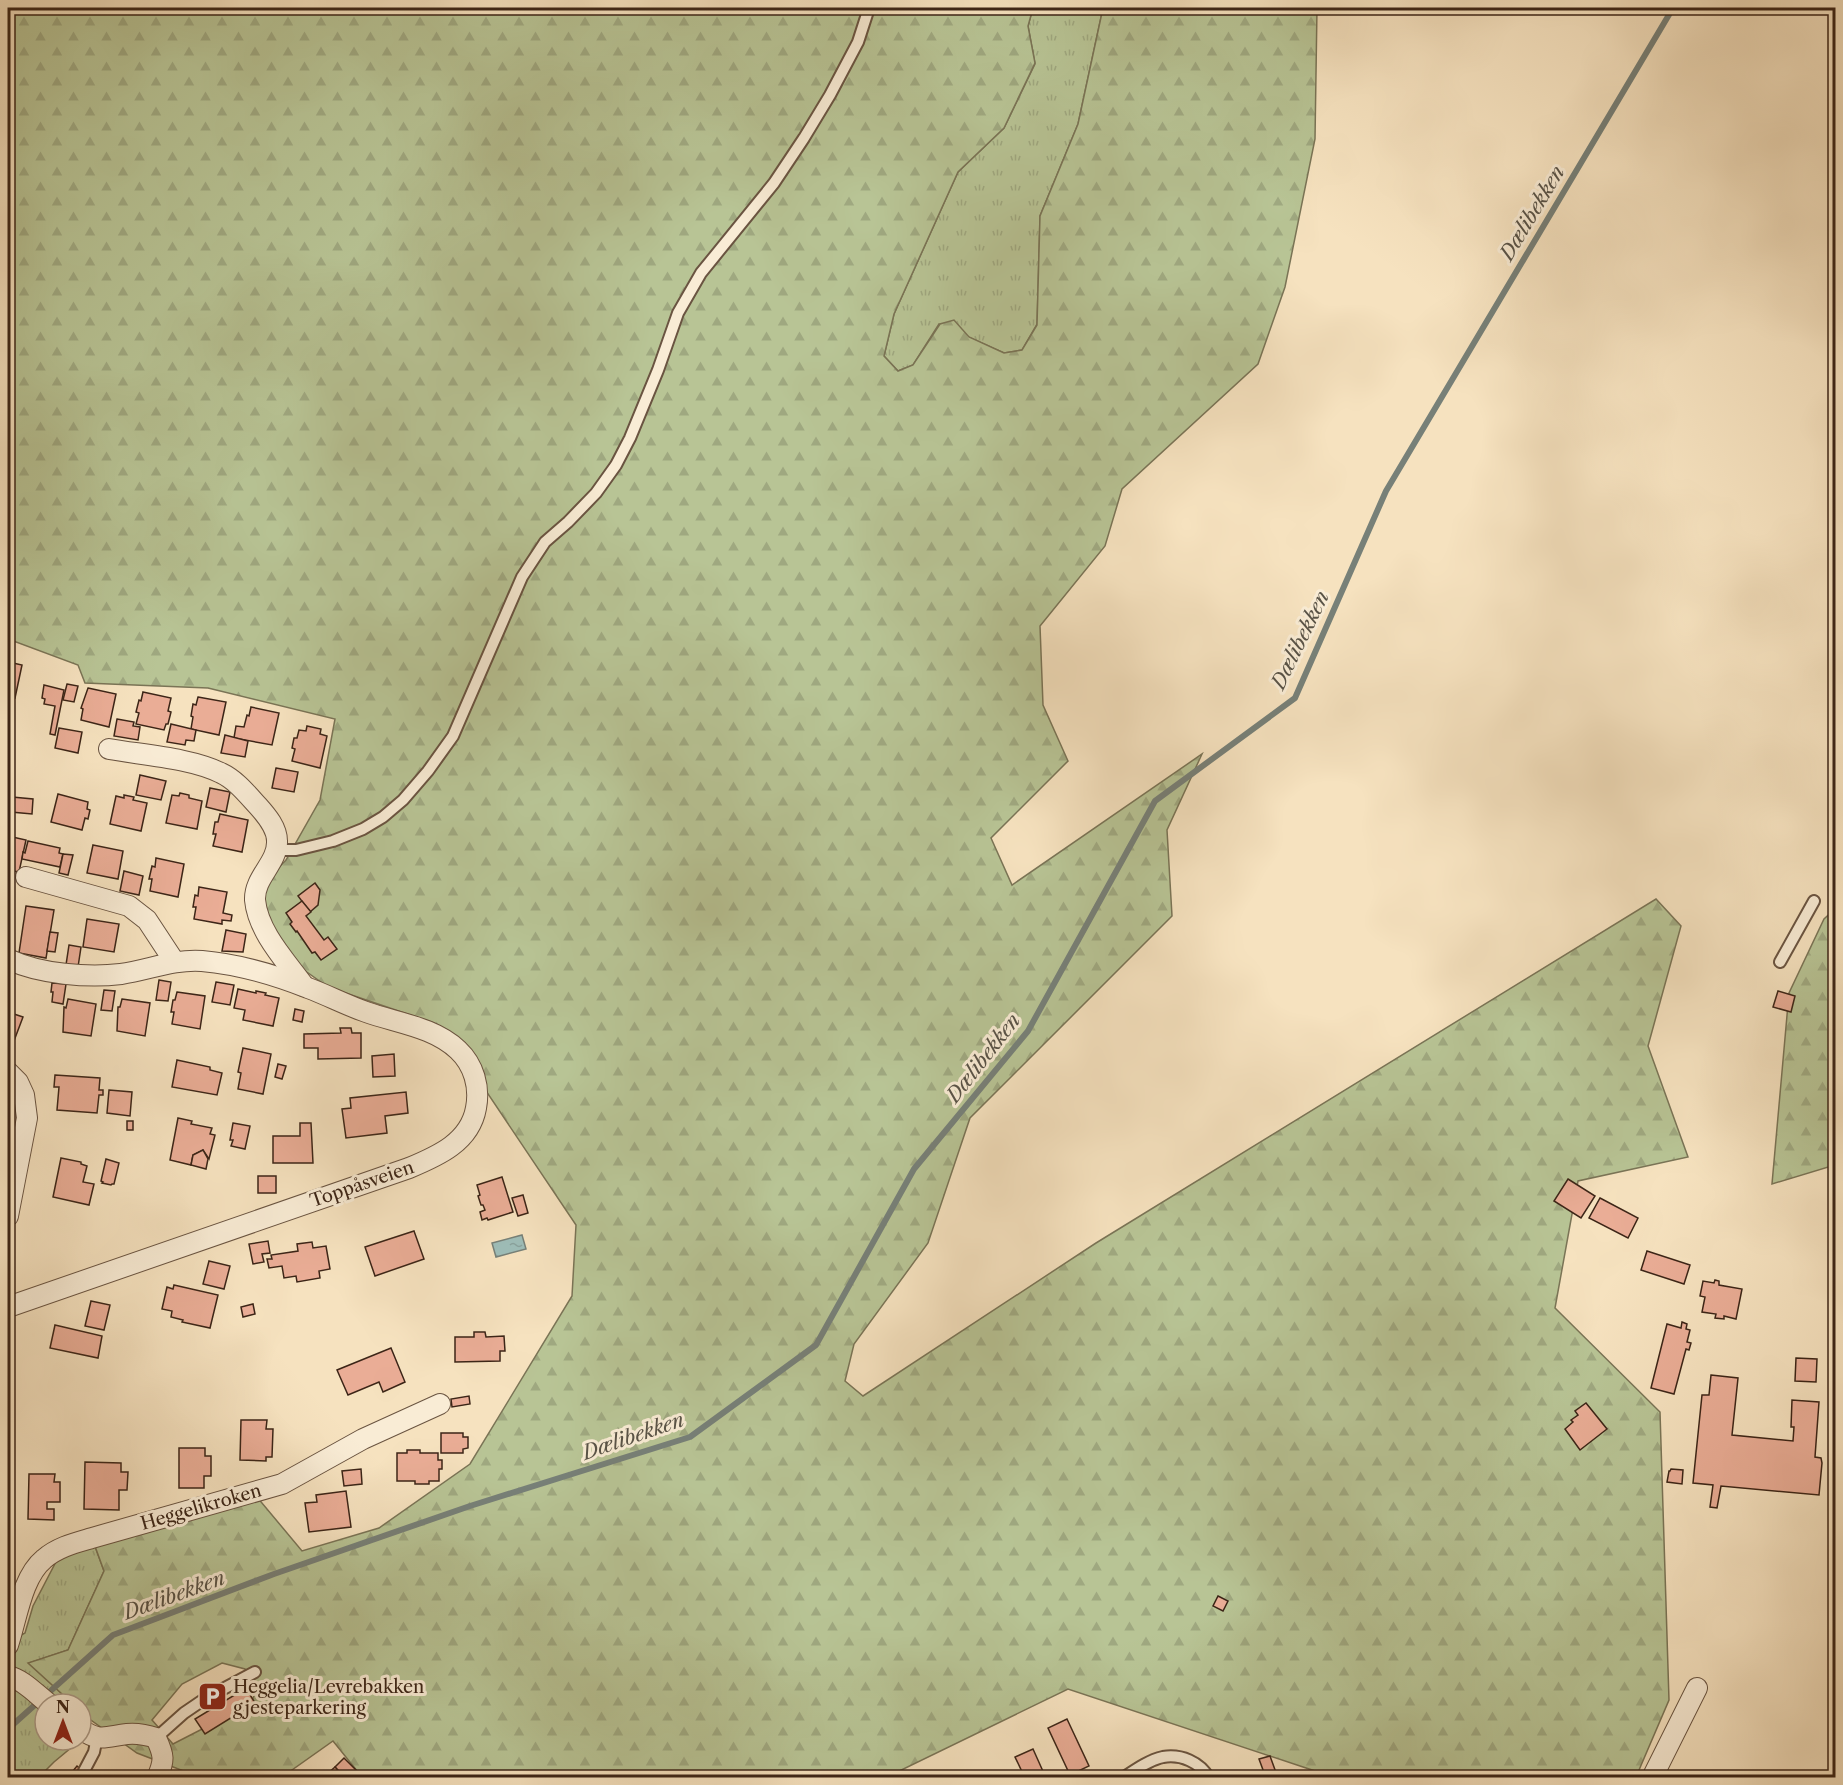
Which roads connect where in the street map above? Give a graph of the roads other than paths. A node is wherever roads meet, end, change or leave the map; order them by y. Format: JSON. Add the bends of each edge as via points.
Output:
{"nodes":[{"id":1,"x":869,"y":8,"type":"edge"},
{"id":2,"x":109,"y":749,"type":"dead end"},
{"id":3,"x":277,"y":850,"type":"junction"},
{"id":4,"x":26,"y":877,"type":"dead end"},
{"id":5,"x":1814,"y":901,"type":"dead end"},
{"id":6,"x":10,"y":960,"type":"dead end"},
{"id":7,"x":174,"y":962,"type":"junction"},
{"id":8,"x":1780,"y":962,"type":"dead end"},
{"id":9,"x":304,"y":986,"type":"junction"},
{"id":10,"x":8,"y":1072,"type":"edge"},
{"id":11,"x":8,"y":1216,"type":"edge"},
{"id":12,"x":8,"y":1307,"type":"edge"},
{"id":13,"x":440,"y":1404,"type":"dead end"},
{"id":14,"x":8,"y":1645,"type":"edge"},
{"id":15,"x":255,"y":1672,"type":"dead end"},
{"id":16,"x":10,"y":1677,"type":"edge"},
{"id":17,"x":1698,"y":1688,"type":"dead end"},
{"id":18,"x":33,"y":1693,"type":"edge"},
{"id":19,"x":93,"y":1734,"type":"edge"},
{"id":20,"x":156,"y":1738,"type":"junction"},
{"id":21,"x":93,"y":1752,"type":"edge"},
{"id":22,"x":84,"y":1771,"type":"dead end"},
{"id":23,"x":157,"y":1778,"type":"edge"},
{"id":24,"x":1123,"y":1778,"type":"edge"},
{"id":25,"x":1209,"y":1778,"type":"edge"},
{"id":26,"x":1652,"y":1778,"type":"edge"}],
"edges":[{"from":1,"to":3,"type":"lane","via":[[858,42],[804,138],[774,183],[701,273],[678,313],[658,370],[616,465],[596,494],[545,542],[522,576],[447,745],[403,800],[383,817],[333,841],[296,850]]},
{"from":2,"to":3,"type":"street","via":[[189,762],[220,772],[247,794],[272,823]]},
{"from":3,"to":9,"type":"street","via":[[261,877],[255,898],[258,916]]},
{"from":4,"to":7,"type":"street","via":[[129,906],[147,920]]},
{"from":5,"to":8,"type":"lane"},
{"from":6,"to":7,"type":"street","name":"Toppåsveien","via":[[48,972],[79,975],[119,974]]},
{"from":7,"to":9,"type":"street","name":"Toppåsveien","via":[[202,962],[248,970]]},
{"from":9,"to":12,"type":"street","name":"Toppåsveien","via":[[366,1012],[432,1033],[458,1050],[470,1063],[478,1090],[468,1130],[434,1158],[409,1168]]},
{"from":10,"to":11,"type":"street","via":[[24,1095],[27,1118]]},
{"from":13,"to":14,"type":"street","name":"Heggelikroken","via":[[363,1439],[282,1484],[92,1538],[44,1558],[30,1574]]},
{"from":15,"to":20,"type":"lane","via":[[206,1698]]},
{"from":16,"to":18,"type":"street"},
{"from":17,"to":26,"type":"street"},
{"from":19,"to":20,"type":"street","via":[[109,1738],[141,1734]]},
{"from":20,"to":23,"type":"street","via":[[164,1764]]},
{"from":21,"to":22,"type":"lane"},
{"from":24,"to":25,"type":"lane","via":[[1163,1757],[1185,1759],[1203,1767]]}]}
